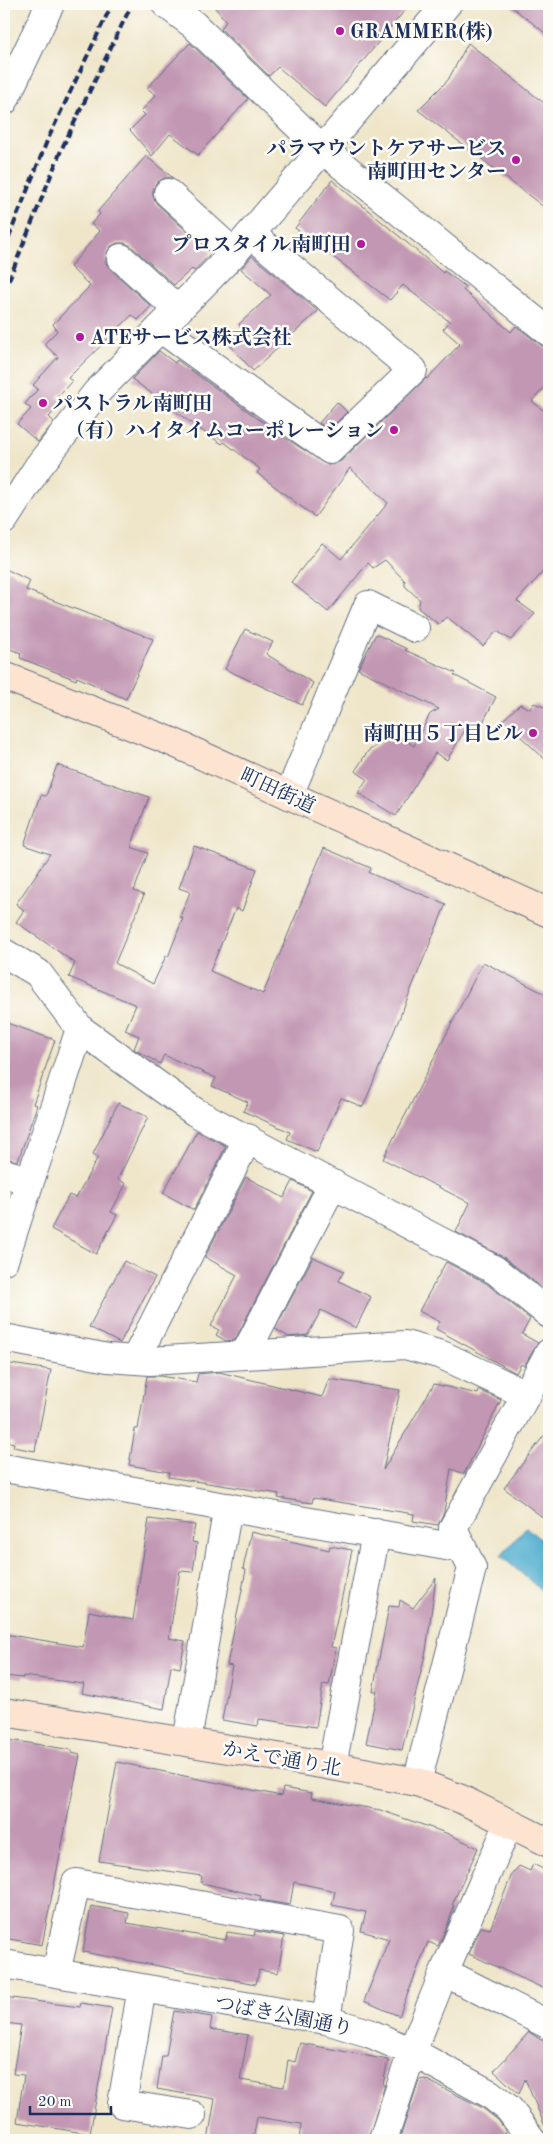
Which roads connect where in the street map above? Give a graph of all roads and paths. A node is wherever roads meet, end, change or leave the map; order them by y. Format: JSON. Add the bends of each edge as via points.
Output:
{"nodes":[{"id":1,"x":50,"y":4,"type":"edge"},
{"id":2,"x":447,"y":4,"type":"edge"},
{"id":3,"x":185,"y":12,"type":"edge"},
{"id":4,"x":4,"y":101,"type":"edge"},
{"id":5,"x":322,"y":149,"type":"junction"},
{"id":6,"x":168,"y":193,"type":"dead end"},
{"id":7,"x":243,"y":243,"type":"junction"},
{"id":8,"x":121,"y":258,"type":"dead end"},
{"id":9,"x":169,"y":319,"type":"junction"},
{"id":10,"x":549,"y":332,"type":"edge"},
{"id":11,"x":4,"y":520,"type":"edge"},
{"id":12,"x":415,"y":628,"type":"dead end"},
{"id":13,"x":4,"y":676,"type":"edge"},
{"id":14,"x":289,"y":795,"type":"junction"},
{"id":15,"x":549,"y":914,"type":"edge"},
{"id":16,"x":4,"y":953,"type":"edge"},
{"id":17,"x":80,"y":1029,"type":"junction"},
{"id":18,"x":248,"y":1138,"type":"junction"},
{"id":19,"x":4,"y":1173,"type":"edge"},
{"id":20,"x":30,"y":1181,"type":"junction"},
{"id":21,"x":333,"y":1184,"type":"junction"},
{"id":22,"x":4,"y":1260,"type":"edge"},
{"id":23,"x":549,"y":1314,"type":"edge"},
{"id":24,"x":4,"y":1338,"type":"edge"},
{"id":25,"x":549,"y":1353,"type":"edge"},
{"id":26,"x":245,"y":1354,"type":"junction"},
{"id":27,"x":135,"y":1360,"type":"junction"},
{"id":28,"x":527,"y":1395,"type":"junction"},
{"id":29,"x":4,"y":1468,"type":"edge"},
{"id":30,"x":228,"y":1507,"type":"junction"},
{"id":31,"x":376,"y":1533,"type":"junction"},
{"id":32,"x":463,"y":1549,"type":"junction"},
{"id":33,"x":4,"y":1712,"type":"edge"},
{"id":34,"x":187,"y":1741,"type":"junction"},
{"id":35,"x":332,"y":1766,"type":"junction"},
{"id":36,"x":417,"y":1782,"type":"junction"},
{"id":37,"x":509,"y":1823,"type":"junction"},
{"id":38,"x":549,"y":1843,"type":"edge"},
{"id":39,"x":4,"y":1964,"type":"edge"},
{"id":40,"x":444,"y":1972,"type":"junction"},
{"id":41,"x":56,"y":1973,"type":"junction"},
{"id":42,"x":142,"y":1988,"type":"junction"},
{"id":43,"x":326,"y":2020,"type":"junction"},
{"id":44,"x":549,"y":2025,"type":"edge"},
{"id":45,"x":412,"y":2052,"type":"junction"},
{"id":46,"x":192,"y":2114,"type":"dead end"},
{"id":47,"x":383,"y":2140,"type":"edge"},
{"id":48,"x":532,"y":2140,"type":"edge"}],
"edges":[{"from":1,"to":4,"type":"street"},
{"from":2,"to":5,"type":"street"},
{"from":3,"to":5,"type":"street"},
{"from":5,"to":7,"type":"street"},
{"from":5,"to":10,"type":"street"},
{"from":6,"to":7,"type":"street"},
{"from":7,"to":9,"type":"street"},
{"from":7,"to":9,"type":"street","via":[[413,370],[330,450]]},
{"from":8,"to":9,"type":"street"},
{"from":9,"to":11,"type":"street","via":[[97,392],[38,467]]},
{"from":12,"to":14,"type":"street","via":[[368,605]]},
{"from":13,"to":14,"type":"main road","name":"町田街道","via":[[170,741]]},
{"from":14,"to":15,"type":"main road","name":"町田街道"},
{"from":16,"to":17,"type":"street","via":[[38,972]]},
{"from":17,"to":18,"type":"street","via":[[195,1112]]},
{"from":17,"to":20,"type":"street"},
{"from":18,"to":21,"type":"street"},
{"from":18,"to":27,"type":"street"},
{"from":19,"to":20,"type":"street"},
{"from":20,"to":22,"type":"street"},
{"from":21,"to":23,"type":"street","via":[[495,1270]]},
{"from":21,"to":26,"type":"street"},
{"from":24,"to":27,"type":"street"},
{"from":25,"to":28,"type":"street"},
{"from":26,"to":27,"type":"street"},
{"from":26,"to":28,"type":"street","via":[[405,1345],[442,1354]]},
{"from":28,"to":32,"type":"street","via":[[453,1528]]},
{"from":29,"to":30,"type":"street"},
{"from":30,"to":31,"type":"street"},
{"from":30,"to":34,"type":"street"},
{"from":31,"to":32,"type":"street"},
{"from":31,"to":35,"type":"street"},
{"from":32,"to":36,"type":"street","via":[[472,1568]]},
{"from":33,"to":34,"type":"main road","name":"かえで通り北"},
{"from":34,"to":35,"type":"main road","name":"かえで通り北"},
{"from":35,"to":36,"type":"main road","name":"かえで通り北"},
{"from":36,"to":37,"type":"main road","name":"かえで通り北"},
{"from":37,"to":38,"type":"main road","name":"かえで通り北"},
{"from":37,"to":40,"type":"street"},
{"from":39,"to":41,"type":"street","name":"つばき公園通り"},
{"from":40,"to":44,"type":"street"},
{"from":40,"to":45,"type":"street"},
{"from":41,"to":42,"type":"street","name":"つばき公園通り"},
{"from":41,"to":43,"type":"street","via":[[76,1883],[340,1930]]},
{"from":42,"to":43,"type":"street","name":"つばき公園通り"},
{"from":42,"to":46,"type":"street","via":[[122,2104]]},
{"from":43,"to":45,"type":"street","name":"つばき公園通り","via":[[369,2033]]},
{"from":45,"to":47,"type":"street"},
{"from":45,"to":48,"type":"street","name":"つばき公園通り","via":[[490,2094],[509,2108]]}]}
